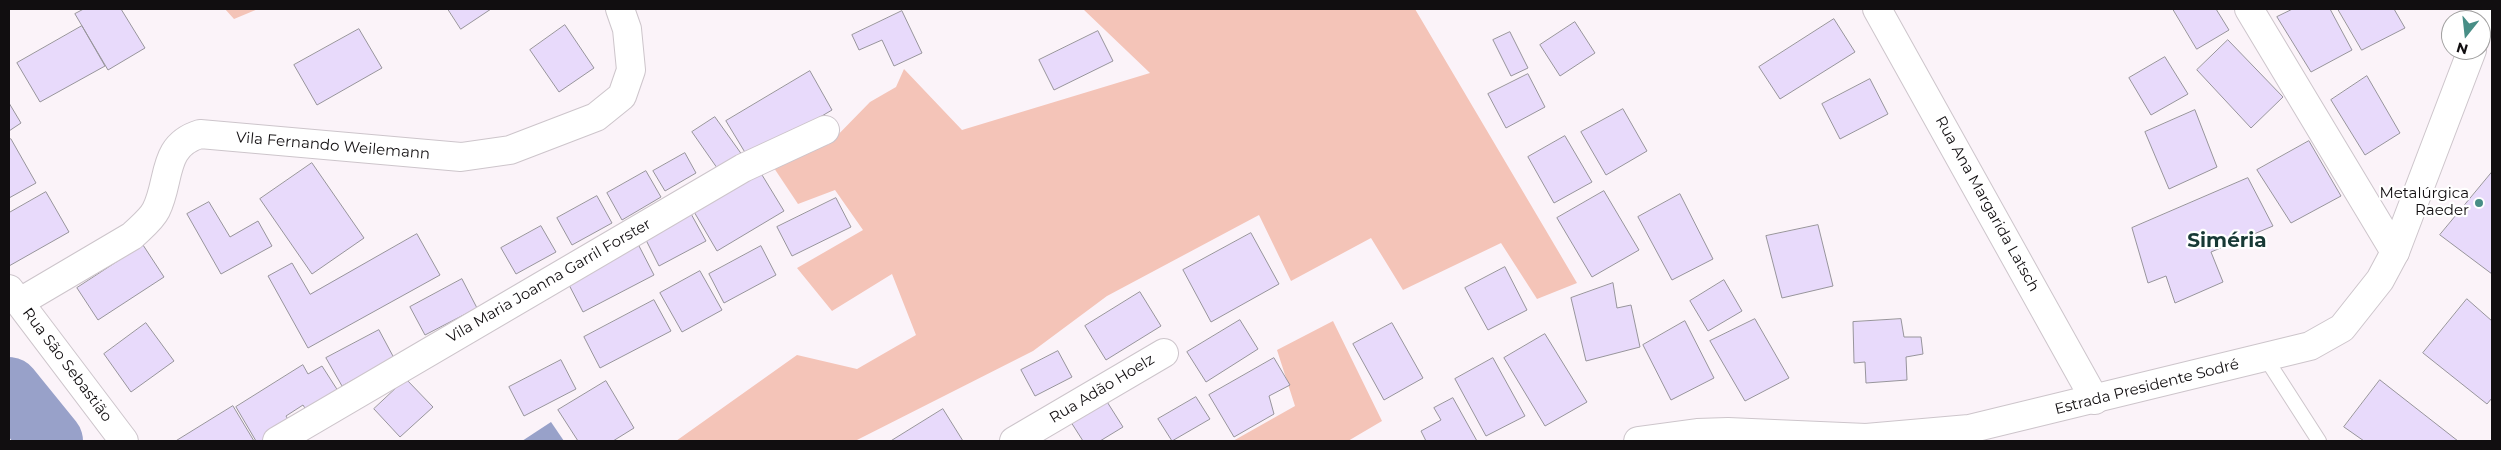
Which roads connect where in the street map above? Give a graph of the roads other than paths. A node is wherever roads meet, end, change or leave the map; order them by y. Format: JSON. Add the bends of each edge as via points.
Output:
{"nodes":[{"id":1,"x":620,"y":9,"type":"edge"},
{"id":2,"x":1877,"y":9,"type":"edge"},
{"id":3,"x":2249,"y":9,"type":"edge"},
{"id":4,"x":2468,"y":60,"type":"edge"},
{"id":5,"x":825,"y":130,"type":"dead end"},
{"id":6,"x":2395,"y":252,"type":"junction"},
{"id":7,"x":14,"y":295,"type":"edge"},
{"id":8,"x":1164,"y":353,"type":"dead end"},
{"id":9,"x":2265,"y":357,"type":"junction"},
{"id":10,"x":2095,"y":400,"type":"junction"},
{"id":11,"x":1834,"y":439,"type":"edge"},
{"id":12,"x":124,"y":441,"type":"edge"},
{"id":13,"x":277,"y":441,"type":"edge"},
{"id":14,"x":1014,"y":441,"type":"edge"},
{"id":15,"x":1638,"y":441,"type":"edge"},
{"id":16,"x":2319,"y":441,"type":"edge"}],
"edges":[{"from":1,"to":7,"type":"street","name":"Vila Fernando Weilemann","via":[[631,70],[622,96],[596,116],[510,150],[461,157],[200,134],[186,138],[174,150],[156,211],[132,236]]},
{"from":2,"to":10,"type":"street","name":"Rua Ana Margarida Latsch"},
{"from":3,"to":6,"type":"street"},
{"from":4,"to":6,"type":"street","name":"Estrada Presidente Sodré"},
{"from":5,"to":13,"type":"street","name":"Vila Maria Joanna Garril Forster","via":[[743,168]]},
{"from":6,"to":9,"type":"street","name":"Estrada Presidente Sodré","via":[[2380,280],[2342,328],[2310,346]]},
{"from":7,"to":12,"type":"street","name":"Rua São Sebastião"},
{"from":8,"to":14,"type":"street","name":"Rua Adão Hoelz"},
{"from":9,"to":10,"type":"street","name":"Estrada Presidente Sodré"},
{"from":9,"to":16,"type":"lane"},
{"from":10,"to":11,"type":"street","name":"Estrada Presidente Sodré","via":[[1969,429]]},
{"from":11,"to":15,"type":"street","name":"Estrada Presidente Sodré","via":[[1728,432]]}]}
